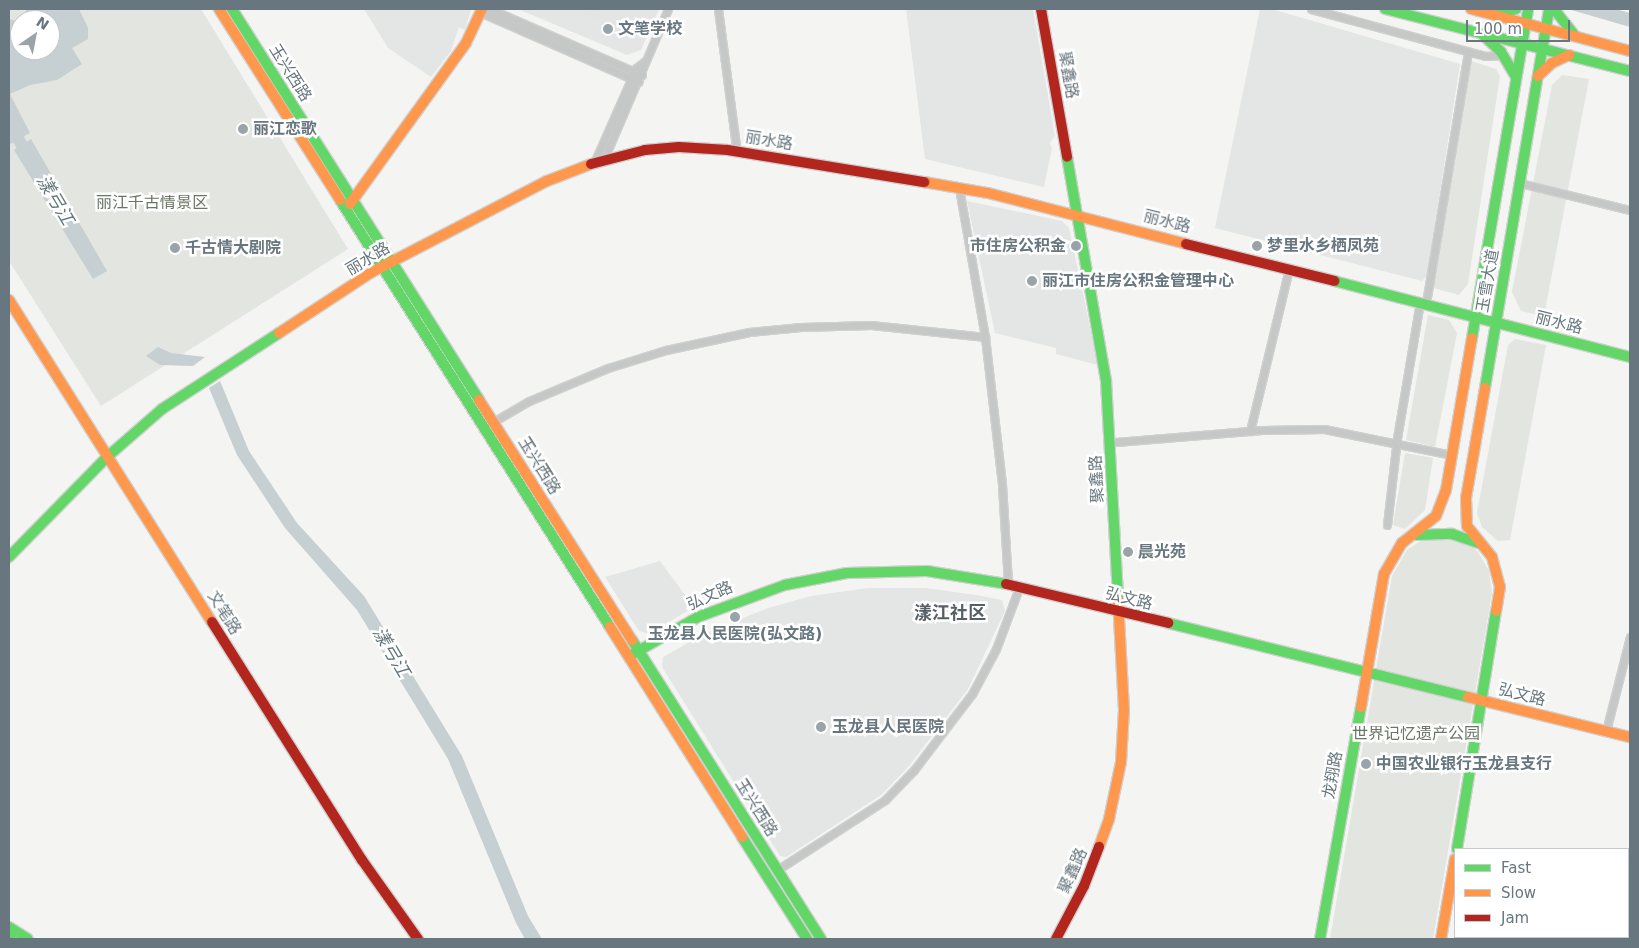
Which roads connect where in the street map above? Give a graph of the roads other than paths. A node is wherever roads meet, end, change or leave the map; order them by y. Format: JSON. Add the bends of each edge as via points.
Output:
{"nodes":[{"id":1,"x":219,"y":9,"type":"edge"},
{"id":2,"x":232,"y":9,"type":"edge"},
{"id":3,"x":668,"y":9,"type":"edge"},
{"id":4,"x":718,"y":9,"type":"edge"},
{"id":5,"x":1041,"y":9,"type":"edge"},
{"id":6,"x":1048,"y":9,"type":"edge"},
{"id":7,"x":1311,"y":9,"type":"edge"},
{"id":8,"x":1385,"y":9,"type":"edge"},
{"id":9,"x":1471,"y":9,"type":"edge"},
{"id":10,"x":1516,"y":9,"type":"edge"},
{"id":11,"x":1528,"y":9,"type":"edge"},
{"id":12,"x":1549,"y":9,"type":"edge"},
{"id":13,"x":1554,"y":9,"type":"edge"},
{"id":14,"x":480,"y":10,"type":"edge"},
{"id":15,"x":1496,"y":15,"type":"junction"},
{"id":16,"x":1525,"y":22,"type":"junction"},
{"id":17,"x":1546,"y":28,"type":"junction"},
{"id":18,"x":1481,"y":33,"type":"junction"},
{"id":19,"x":1575,"y":36,"type":"junction"},
{"id":20,"x":1522,"y":43,"type":"junction"},
{"id":21,"x":1543,"y":48,"type":"junction"},
{"id":22,"x":1468,"y":51,"type":"junction"},
{"id":23,"x":1630,"y":51,"type":"edge"},
{"id":24,"x":1504,"y":55,"type":"junction"},
{"id":25,"x":1569,"y":55,"type":"junction"},
{"id":26,"x":1630,"y":71,"type":"edge"},
{"id":27,"x":1538,"y":76,"type":"junction"},
{"id":28,"x":637,"y":77,"type":"junction"},
{"id":29,"x":1516,"y":78,"type":"junction"},
{"id":30,"x":736,"y":145,"type":"junction"},
{"id":31,"x":601,"y":157,"type":"junction"},
{"id":32,"x":1520,"y":183,"type":"junction"},
{"id":33,"x":960,"y":188,"type":"junction"},
{"id":34,"x":352,"y":200,"type":"junction"},
{"id":35,"x":345,"y":210,"type":"junction"},
{"id":36,"x":1630,"y":210,"type":"edge"},
{"id":37,"x":1081,"y":212,"type":"junction"},
{"id":38,"x":389,"y":259,"type":"junction"},
{"id":39,"x":379,"y":264,"type":"junction"},
{"id":40,"x":1289,"y":269,"type":"junction"},
{"id":41,"x":9,"y":300,"type":"edge"},
{"id":42,"x":1424,"y":300,"type":"junction"},
{"id":43,"x":1476,"y":313,"type":"junction"},
{"id":44,"x":1497,"y":319,"type":"junction"},
{"id":45,"x":986,"y":337,"type":"junction"},
{"id":46,"x":1630,"y":350,"type":"edge"},
{"id":47,"x":1630,"y":357,"type":"edge"},
{"id":48,"x":493,"y":422,"type":"junction"},
{"id":49,"x":1250,"y":431,"type":"junction"},
{"id":50,"x":1116,"y":442,"type":"junction"},
{"id":51,"x":1396,"y":443,"type":"junction"},
{"id":52,"x":105,"y":454,"type":"junction"},
{"id":53,"x":1452,"y":455,"type":"junction"},
{"id":54,"x":1387,"y":525,"type":"dead end"},
{"id":55,"x":1412,"y":537,"type":"junction"},
{"id":56,"x":9,"y":547,"type":"edge"},
{"id":57,"x":1489,"y":551,"type":"junction"},
{"id":58,"x":9,"y":557,"type":"edge"},
{"id":59,"x":1008,"y":584,"type":"junction"},
{"id":60,"x":1017,"y":593,"type":"junction"},
{"id":61,"x":1122,"y":616,"type":"junction"},
{"id":62,"x":1630,"y":638,"type":"edge"},
{"id":63,"x":640,"y":654,"type":"junction"},
{"id":64,"x":630,"y":660,"type":"junction"},
{"id":65,"x":1366,"y":676,"type":"junction"},
{"id":66,"x":1482,"y":704,"type":"junction"},
{"id":67,"x":1606,"y":731,"type":"junction"},
{"id":68,"x":1630,"y":737,"type":"edge"},
{"id":69,"x":1630,"y":744,"type":"edge"},
{"id":70,"x":1457,"y":848,"type":"edge"},
{"id":71,"x":1454,"y":865,"type":"edge"},
{"id":72,"x":777,"y":870,"type":"junction"},
{"id":73,"x":9,"y":927,"type":"edge"},
{"id":74,"x":28,"y":939,"type":"edge"},
{"id":75,"x":418,"y":939,"type":"edge"},
{"id":76,"x":807,"y":939,"type":"edge"},
{"id":77,"x":820,"y":939,"type":"edge"},
{"id":78,"x":1056,"y":939,"type":"edge"},
{"id":79,"x":1063,"y":939,"type":"edge"},
{"id":80,"x":1320,"y":939,"type":"edge"},
{"id":81,"x":1441,"y":939,"type":"edge"}],
"edges":[{"from":1,"to":35,"type":"main road","name":"玉兴西路"},
{"from":2,"to":34,"type":"main road","name":"玉兴西路"},
{"from":3,"to":28,"type":"street"},
{"from":4,"to":30,"type":"street"},
{"from":5,"to":37,"type":"main road","name":"聚鑫路"},
{"from":6,"to":37,"type":"main road","name":"聚鑫路"},
{"from":7,"to":22,"type":"street"},
{"from":8,"to":18,"type":"main road"},
{"from":9,"to":15,"type":"main road"},
{"from":10,"to":15,"type":"main road"},
{"from":11,"to":16,"type":"main road","name":"玉雪大道"},
{"from":12,"to":17,"type":"main road","name":"玉雪大道"},
{"from":13,"to":19,"type":"main road"},
{"from":14,"to":28,"type":"street"},
{"from":14,"to":34,"type":"main road","via":[[466,43]]},
{"from":15,"to":16,"type":"main road"},
{"from":16,"to":17,"type":"main road"},
{"from":16,"to":20,"type":"main road","name":"玉雪大道"},
{"from":17,"to":19,"type":"main road"},
{"from":17,"to":21,"type":"main road","name":"玉雪大道"},
{"from":18,"to":20,"type":"main road"},
{"from":18,"to":24,"type":"main road"},
{"from":19,"to":23,"type":"main road"},
{"from":20,"to":21,"type":"main road"},
{"from":20,"to":29,"type":"main road","name":"玉雪大道"},
{"from":21,"to":25,"type":"main road"},
{"from":21,"to":27,"type":"main road","name":"玉雪大道"},
{"from":22,"to":24,"type":"street","via":[[1485,56]]},
{"from":22,"to":42,"type":"street"},
{"from":24,"to":29,"type":"main road"},
{"from":25,"to":26,"type":"main road"},
{"from":25,"to":27,"type":"main road","via":[[1552,63]]},
{"from":27,"to":32,"type":"main road","name":"玉雪大道"},
{"from":28,"to":31,"type":"street"},
{"from":29,"to":43,"type":"main road","name":"玉雪大道"},
{"from":30,"to":31,"type":"main road","name":"丽水路","via":[[661,142]]},
{"from":30,"to":37,"type":"main road","name":"丽水路","via":[[990,186]]},
{"from":31,"to":33,"type":"main road","name":"丽水路","via":[[645,150],[711,149]]},
{"from":31,"to":38,"type":"main road","name":"丽水路"},
{"from":32,"to":36,"type":"street"},
{"from":32,"to":44,"type":"main road","name":"玉雪大道"},
{"from":33,"to":37,"type":"main road","name":"丽水路"},
{"from":33,"to":45,"type":"street"},
{"from":34,"to":35,"type":"main road"},
{"from":34,"to":38,"type":"main road","name":"玉兴西路"},
{"from":35,"to":39,"type":"main road","name":"玉兴西路"},
{"from":37,"to":40,"type":"main road","name":"丽水路"},
{"from":37,"to":42,"type":"main road","name":"丽水路"},
{"from":37,"to":50,"type":"main road","name":"聚鑫路","via":[[1113,381]]},
{"from":37,"to":61,"type":"main road","name":"聚鑫路","via":[[1106,382]]},
{"from":38,"to":39,"type":"main road","name":"丽水路"},
{"from":38,"to":48,"type":"main road","name":"玉兴西路"},
{"from":39,"to":52,"type":"main road","name":"丽水路","via":[[176,390]]},
{"from":39,"to":64,"type":"main road","name":"玉兴西路"},
{"from":40,"to":42,"type":"main road","name":"丽水路"},
{"from":40,"to":49,"type":"street"},
{"from":41,"to":52,"type":"main road","name":"文笔路"},
{"from":42,"to":43,"type":"main road","name":"丽水路"},
{"from":42,"to":51,"type":"street"},
{"from":43,"to":44,"type":"main road","name":"丽水路"},
{"from":43,"to":53,"type":"main road","name":"玉雪大道"},
{"from":44,"to":46,"type":"main road","name":"丽水路"},
{"from":44,"to":47,"type":"main road","name":"丽水路"},
{"from":44,"to":57,"type":"main road","name":"玉雪大道","via":[[1465,516],[1467,526]]},
{"from":45,"to":48,"type":"street","via":[[871,326],[810,326],[749,332],[675,348],[608,368],[528,401]]},
{"from":45,"to":59,"type":"street","via":[[1002,485]]},
{"from":48,"to":63,"type":"main road","name":"玉兴西路"},
{"from":49,"to":50,"type":"street"},
{"from":49,"to":51,"type":"street","via":[[1324,429]]},
{"from":50,"to":61,"type":"main road","name":"聚鑫路"},
{"from":51,"to":53,"type":"street"},
{"from":51,"to":54,"type":"street"},
{"from":52,"to":56,"type":"main road","name":"丽水路"},
{"from":52,"to":58,"type":"main road","name":"丽水路"},
{"from":52,"to":75,"type":"main road","name":"文笔路","via":[[361,859]]},
{"from":53,"to":55,"type":"main road","name":"玉雪大道","via":[[1438,512]]},
{"from":55,"to":57,"type":"main road","via":[[1428,533],[1452,534]]},
{"from":55,"to":65,"type":"main road","name":"龙翔路","via":[[1397,549],[1384,574]]},
{"from":57,"to":66,"type":"main road","via":[[1499,574],[1500,594]]},
{"from":59,"to":61,"type":"main road","name":"弘文路"},
{"from":59,"to":63,"type":"main road","name":"弘文路","via":[[962,575],[907,570],[814,578],[726,605],[677,628]]},
{"from":60,"to":61,"type":"main road","name":"弘文路"},
{"from":60,"to":63,"type":"main road","name":"弘文路","via":[[927,578],[877,577],[828,582],[786,591],[736,608]]},
{"from":60,"to":72,"type":"street","via":[[999,641],[976,686],[953,722],[914,770],[885,800]]},
{"from":61,"to":65,"type":"main road","name":"弘文路"},
{"from":61,"to":78,"type":"main road","name":"聚鑫路","via":[[1124,710],[1118,781],[1097,855]]},
{"from":61,"to":79,"type":"main road","name":"聚鑫路","via":[[1131,710],[1125,783],[1104,857]]},
{"from":62,"to":67,"type":"street"},
{"from":63,"to":64,"type":"main road","name":"弘文路"},
{"from":63,"to":72,"type":"main road","name":"玉兴西路"},
{"from":64,"to":76,"type":"main road","name":"玉兴西路"},
{"from":65,"to":66,"type":"main road","name":"弘文路"},
{"from":65,"to":80,"type":"main road","name":"龙翔路"},
{"from":66,"to":67,"type":"main road","name":"弘文路"},
{"from":66,"to":69,"type":"main road","name":"弘文路"},
{"from":66,"to":70,"type":"main road"},
{"from":67,"to":68,"type":"main road","name":"弘文路"},
{"from":71,"to":81,"type":"main road"},
{"from":72,"to":77,"type":"main road","name":"玉兴西路"},
{"from":73,"to":74,"type":"main road"}]}
